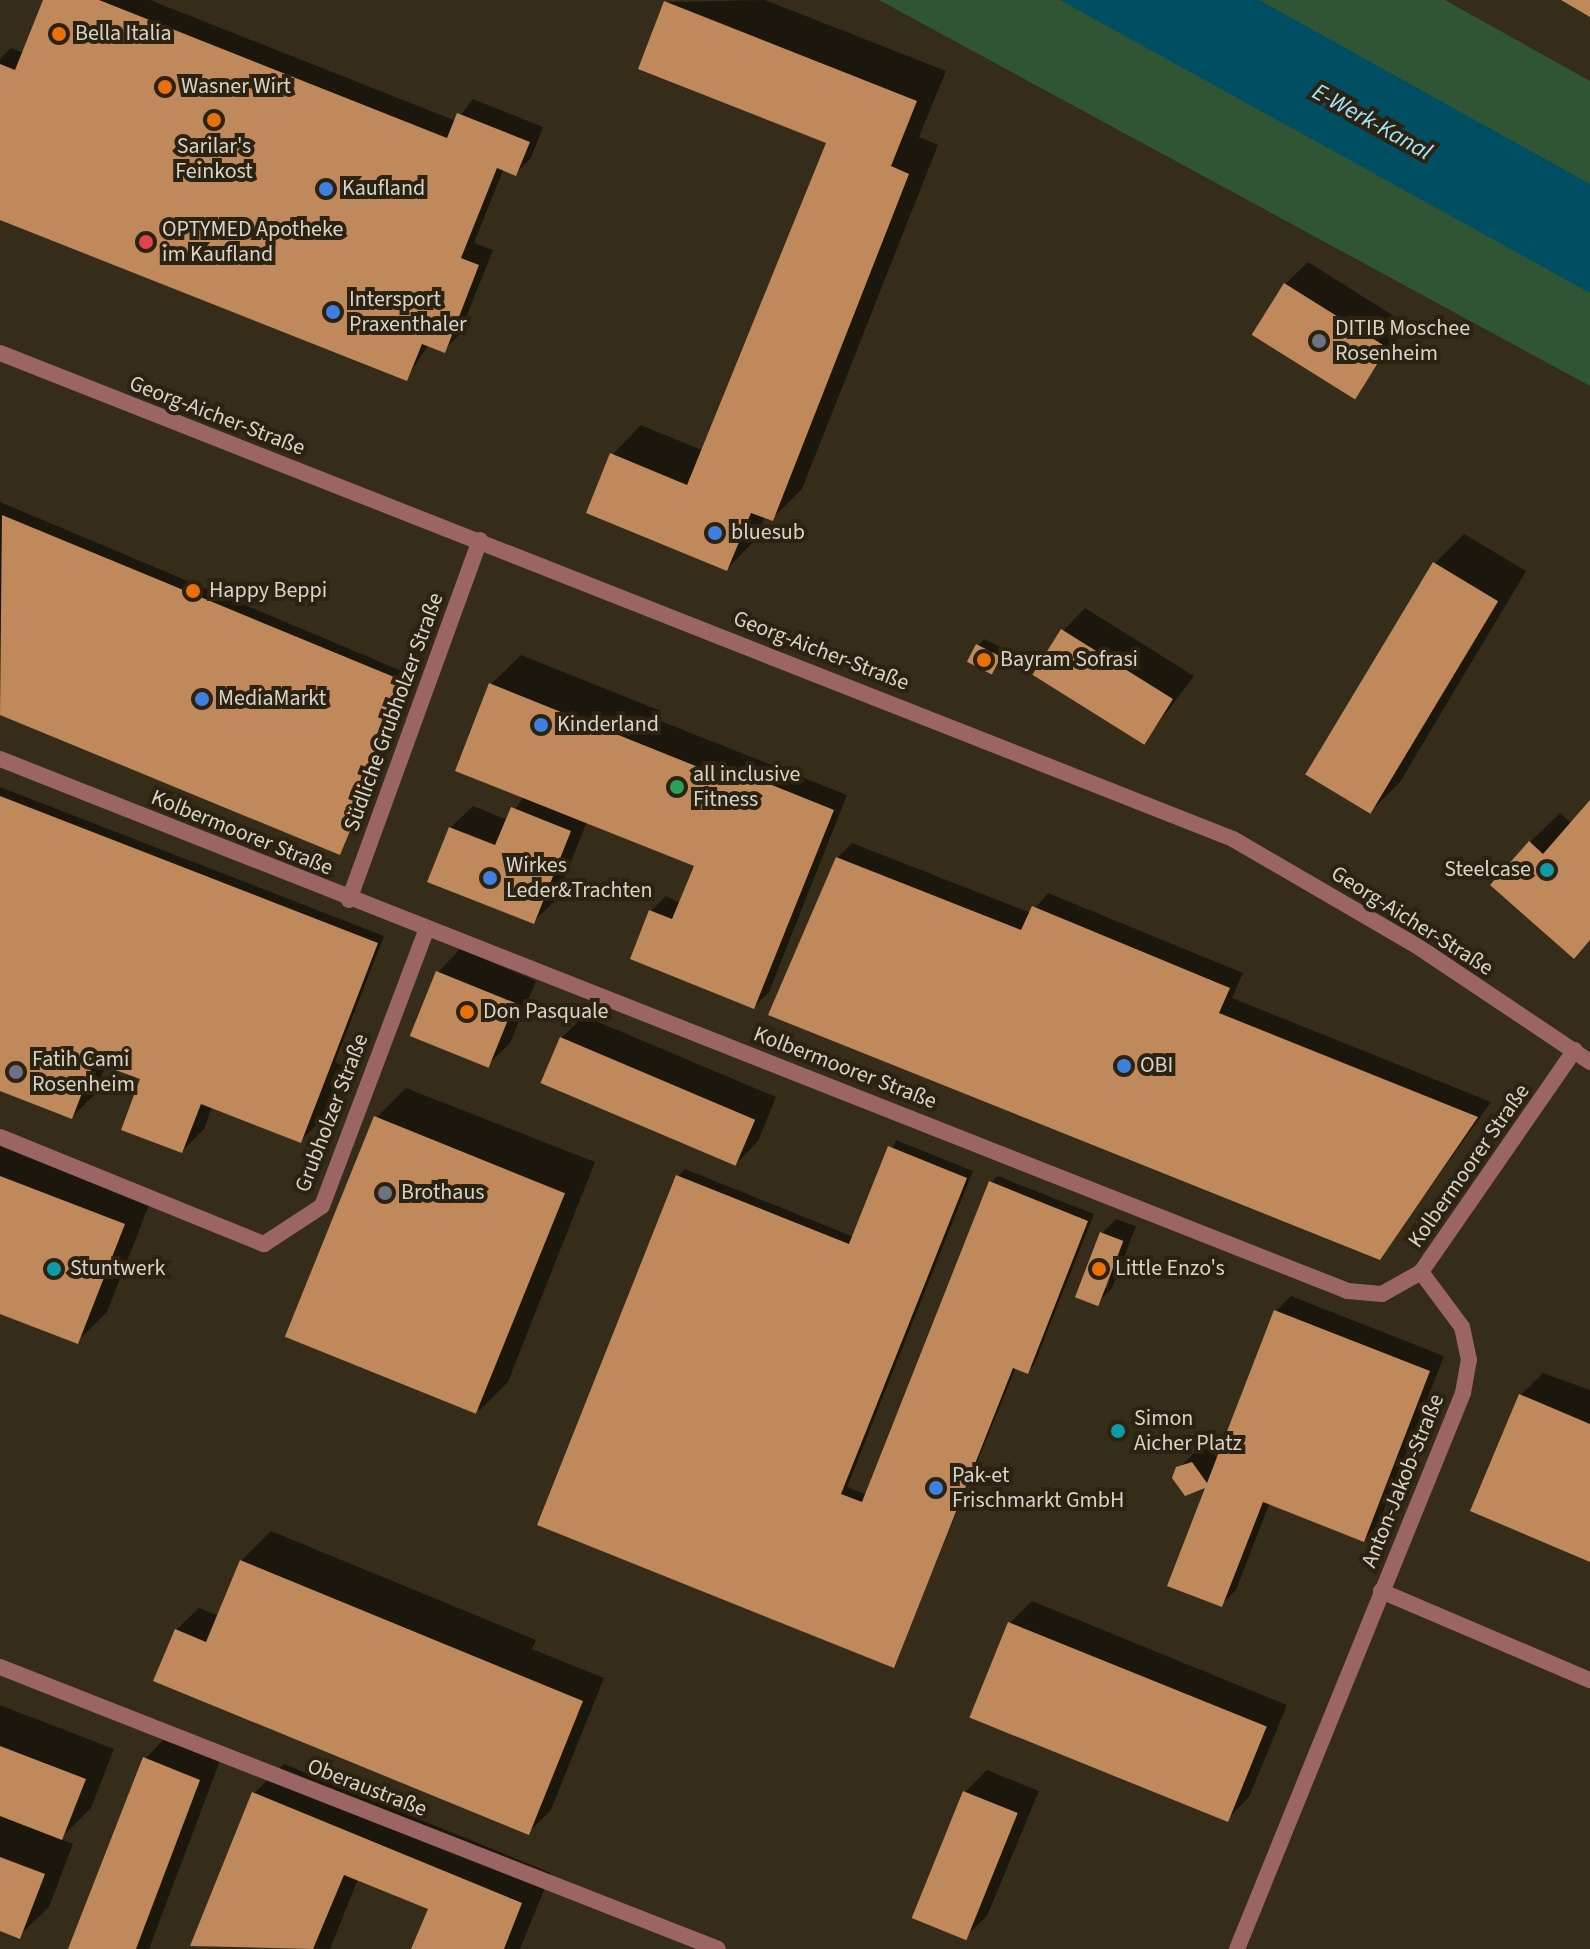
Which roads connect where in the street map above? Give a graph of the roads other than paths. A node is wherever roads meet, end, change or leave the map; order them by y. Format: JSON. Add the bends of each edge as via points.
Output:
{"nodes":[{"id":1,"x":0,"y":353,"type":"edge"},
{"id":2,"x":480,"y":540,"type":"junction"},
{"id":3,"x":0,"y":759,"type":"edge"},
{"id":4,"x":349,"y":900,"type":"junction"},
{"id":5,"x":426,"y":931,"type":"junction"},
{"id":6,"x":1575,"y":1050,"type":"junction"},
{"id":7,"x":1590,"y":1062,"type":"edge"},
{"id":8,"x":0,"y":1137,"type":"edge"},
{"id":9,"x":1421,"y":1272,"type":"junction"},
{"id":10,"x":1381,"y":1591,"type":"junction"},
{"id":11,"x":0,"y":1667,"type":"edge"},
{"id":12,"x":1590,"y":1680,"type":"edge"},
{"id":13,"x":718,"y":1949,"type":"edge"},
{"id":14,"x":1237,"y":1949,"type":"edge"}],
"edges":[{"from":1,"to":2,"type":"street","name":"Georg-Aicher-Straße"},
{"from":2,"to":4,"type":"street","name":"Südliche Grubholzer Straße"},
{"from":2,"to":6,"type":"street","name":"Georg-Aicher-Straße","via":[[1233,839],[1420,948]]},
{"from":3,"to":4,"type":"street","name":"Kolbermoorer Straße"},
{"from":4,"to":5,"type":"street","name":"Kolbermoorer Straße"},
{"from":5,"to":8,"type":"street","name":"Grubholzer Straße","via":[[322,1206],[264,1244]]},
{"from":5,"to":9,"type":"street","name":"Kolbermoorer Straße","via":[[1348,1291],[1382,1294]]},
{"from":6,"to":7,"type":"street","name":"Georg-Aicher-Straße"},
{"from":6,"to":9,"type":"street","name":"Kolbermoorer Straße"},
{"from":9,"to":10,"type":"street","name":"Anton-Jakob-Straße","via":[[1447,1300],[1469,1360],[1463,1393]]},
{"from":10,"to":12,"type":"street","name":"Anton-Jakob-Straße"},
{"from":10,"to":14,"type":"street"},
{"from":11,"to":13,"type":"street","name":"Oberaustraße"}]}
